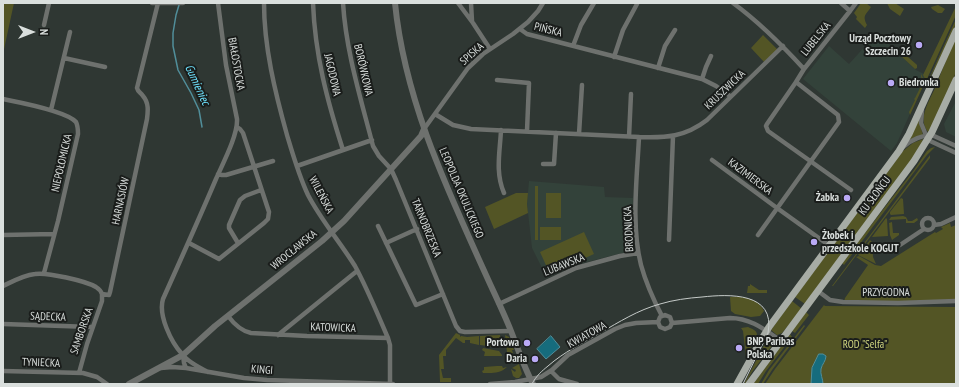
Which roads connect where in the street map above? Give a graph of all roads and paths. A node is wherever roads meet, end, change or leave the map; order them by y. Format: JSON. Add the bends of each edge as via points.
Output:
{"nodes":[{"id":1,"x":49,"y":3,"type":"edge"},
{"id":2,"x":152,"y":3,"type":"edge"},
{"id":3,"x":158,"y":3,"type":"edge"},
{"id":4,"x":177,"y":3,"type":"edge"},
{"id":5,"x":183,"y":3,"type":"edge"},
{"id":6,"x":218,"y":3,"type":"edge"},
{"id":7,"x":264,"y":3,"type":"edge"},
{"id":8,"x":313,"y":3,"type":"edge"},
{"id":9,"x":342,"y":3,"type":"edge"},
{"id":10,"x":395,"y":3,"type":"edge"},
{"id":11,"x":458,"y":3,"type":"edge"},
{"id":12,"x":471,"y":3,"type":"edge"},
{"id":13,"x":543,"y":3,"type":"edge"},
{"id":14,"x":594,"y":3,"type":"edge"},
{"id":15,"x":733,"y":3,"type":"edge"},
{"id":16,"x":841,"y":3,"type":"edge"},
{"id":17,"x":856,"y":3,"type":"edge"},
{"id":18,"x":637,"y":4,"type":"edge"},
{"id":19,"x":850,"y":11,"type":"junction"},
{"id":20,"x":473,"y":23,"type":"junction"},
{"id":21,"x":44,"y":25,"type":"dead end"},
{"id":22,"x":520,"y":29,"type":"junction"},
{"id":23,"x":675,"y":30,"type":"dead end"},
{"id":24,"x":956,"y":31,"type":"edge"},
{"id":25,"x":70,"y":32,"type":"dead end"},
{"id":26,"x":573,"y":46,"type":"junction"},
{"id":27,"x":783,"y":46,"type":"junction"},
{"id":28,"x":490,"y":50,"type":"junction"},
{"id":29,"x":712,"y":56,"type":"dead end"},
{"id":30,"x":614,"y":57,"type":"junction"},
{"id":31,"x":64,"y":58,"type":"junction"},
{"id":32,"x":106,"y":67,"type":"dead end"},
{"id":33,"x":658,"y":68,"type":"junction"},
{"id":34,"x":804,"y":69,"type":"junction"},
{"id":35,"x":702,"y":79,"type":"junction"},
{"id":36,"x":497,"y":80,"type":"dead end"},
{"id":37,"x":956,"y":80,"type":"edge"},
{"id":38,"x":796,"y":82,"type":"junction"},
{"id":39,"x":582,"y":85,"type":"dead end"},
{"id":40,"x":631,"y":94,"type":"dead end"},
{"id":41,"x":730,"y":96,"type":"junction"},
{"id":42,"x":3,"y":100,"type":"edge"},
{"id":43,"x":924,"y":102,"type":"junction"},
{"id":44,"x":51,"y":110,"type":"junction"},
{"id":45,"x":434,"y":114,"type":"junction"},
{"id":46,"x":237,"y":127,"type":"junction"},
{"id":47,"x":424,"y":129,"type":"junction"},
{"id":48,"x":500,"y":130,"type":"junction"},
{"id":49,"x":527,"y":132,"type":"junction"},
{"id":50,"x":556,"y":133,"type":"junction"},
{"id":51,"x":580,"y":134,"type":"junction"},
{"id":52,"x":673,"y":136,"type":"junction"},
{"id":53,"x":629,"y":137,"type":"junction"},
{"id":54,"x":639,"y":137,"type":"junction"},
{"id":55,"x":928,"y":137,"type":"junction"},
{"id":56,"x":372,"y":140,"type":"junction"},
{"id":57,"x":956,"y":146,"type":"edge"},
{"id":58,"x":343,"y":150,"type":"junction"},
{"id":59,"x":899,"y":151,"type":"junction"},
{"id":60,"x":956,"y":153,"type":"edge"},
{"id":61,"x":712,"y":160,"type":"dead end"},
{"id":62,"x":274,"y":161,"type":"dead end"},
{"id":63,"x":811,"y":161,"type":"junction"},
{"id":64,"x":543,"y":164,"type":"dead end"},
{"id":65,"x":296,"y":166,"type":"junction"},
{"id":66,"x":253,"y":167,"type":"junction"},
{"id":67,"x":391,"y":169,"type":"junction"},
{"id":68,"x":218,"y":174,"type":"junction"},
{"id":69,"x":261,"y":190,"type":"junction"},
{"id":70,"x":851,"y":190,"type":"dead end"},
{"id":71,"x":504,"y":193,"type":"dead end"},
{"id":72,"x":777,"y":208,"type":"junction"},
{"id":73,"x":956,"y":217,"type":"edge"},
{"id":74,"x":934,"y":225,"type":"junction"},
{"id":75,"x":378,"y":226,"type":"dead end"},
{"id":76,"x":924,"y":229,"type":"junction"},
{"id":77,"x":417,"y":230,"type":"junction"},
{"id":78,"x":332,"y":233,"type":"junction"},
{"id":79,"x":54,"y":234,"type":"junction"},
{"id":80,"x":3,"y":235,"type":"edge"},
{"id":81,"x":758,"y":235,"type":"dead end"},
{"id":82,"x":669,"y":240,"type":"dead end"},
{"id":83,"x":188,"y":243,"type":"junction"},
{"id":84,"x":386,"y":243,"type":"junction"},
{"id":85,"x":238,"y":244,"type":"junction"},
{"id":86,"x":900,"y":245,"type":"dead end"},
{"id":87,"x":830,"y":246,"type":"junction"},
{"id":88,"x":638,"y":253,"type":"junction"},
{"id":89,"x":357,"y":271,"type":"junction"},
{"id":90,"x":44,"y":273,"type":"junction"},
{"id":91,"x":3,"y":286,"type":"edge"},
{"id":92,"x":818,"y":291,"type":"junction"},
{"id":93,"x":102,"y":294,"type":"junction"},
{"id":94,"x":443,"y":294,"type":"junction"},
{"id":95,"x":956,"y":301,"type":"edge"},
{"id":96,"x":499,"y":304,"type":"junction"},
{"id":97,"x":228,"y":316,"type":"junction"},
{"id":98,"x":662,"y":316,"type":"junction"},
{"id":99,"x":658,"y":322,"type":"junction"},
{"id":100,"x":672,"y":323,"type":"junction"},
{"id":101,"x":3,"y":324,"type":"edge"},
{"id":102,"x":92,"y":328,"type":"junction"},
{"id":103,"x":511,"y":331,"type":"junction"},
{"id":104,"x":766,"y":331,"type":"junction"},
{"id":105,"x":278,"y":335,"type":"junction"},
{"id":106,"x":388,"y":338,"type":"junction"},
{"id":107,"x":781,"y":341,"type":"junction"},
{"id":108,"x":183,"y":356,"type":"junction"},
{"id":109,"x":159,"y":368,"type":"junction"},
{"id":110,"x":186,"y":368,"type":"junction"},
{"id":111,"x":3,"y":371,"type":"edge"},
{"id":112,"x":551,"y":371,"type":"junction"},
{"id":113,"x":208,"y":372,"type":"junction"},
{"id":114,"x":79,"y":373,"type":"junction"},
{"id":115,"x":532,"y":382,"type":"edge"},
{"id":116,"x":314,"y":383,"type":"edge"},
{"id":117,"x":107,"y":384,"type":"edge"},
{"id":118,"x":129,"y":384,"type":"edge"},
{"id":119,"x":390,"y":384,"type":"edge"},
{"id":120,"x":393,"y":384,"type":"edge"},
{"id":121,"x":490,"y":384,"type":"edge"},
{"id":122,"x":577,"y":384,"type":"edge"},
{"id":123,"x":737,"y":384,"type":"edge"},
{"id":124,"x":749,"y":384,"type":"edge"}],
"edges":[{"from":1,"to":21,"type":"street"},
{"from":2,"to":3,"type":"street"},
{"from":3,"to":4,"type":"street"},
{"from":3,"to":93,"type":"street","name":"HARNASIÓW","via":[[137,88],[147,104],[147,119],[110,292],[109,295]]},
{"from":4,"to":5,"type":"street"},
{"from":6,"to":46,"type":"street","name":"BIAŁOSTOCKA"},
{"from":7,"to":65,"type":"street","name":"WILEŃSKA","via":[[265,33],[273,79]]},
{"from":8,"to":58,"type":"street","name":"JAGODOWA","via":[[319,63]]},
{"from":9,"to":56,"type":"street","name":"BORÓWKOWA","via":[[352,62]]},
{"from":10,"to":47,"type":"street","name":"LEOPOLDA OKULICKIEGO","via":[[399,37]]},
{"from":11,"to":20,"type":"street"},
{"from":12,"to":20,"type":"street"},
{"from":13,"to":22,"type":"street","name":"SPISKA"},
{"from":14,"to":26,"type":"street","name":"PIŃSKA","via":[[581,25]]},
{"from":15,"to":27,"type":"street"},
{"from":16,"to":19,"type":"street"},
{"from":17,"to":19,"type":"street","name":"LUBELSKA"},
{"from":18,"to":30,"type":"street","via":[[623,30]]},
{"from":19,"to":34,"type":"street","name":"LUBELSKA"},
{"from":20,"to":28,"type":"street"},
{"from":22,"to":26,"type":"street","name":"PIŃSKA","via":[[527,34]]},
{"from":22,"to":28,"type":"street","name":"SPISKA"},
{"from":23,"to":33,"type":"street","via":[[665,46]]},
{"from":24,"to":43,"type":"main road","name":"KU SŁOŃCU"},
{"from":25,"to":31,"type":"street"},
{"from":26,"to":30,"type":"street","name":"PIŃSKA"},
{"from":27,"to":34,"type":"street"},
{"from":27,"to":41,"type":"street","name":"KRUSZWICKA"},
{"from":28,"to":45,"type":"street","name":"SPISKA","via":[[468,68]]},
{"from":29,"to":35,"type":"street"},
{"from":30,"to":33,"type":"street","name":"PIŃSKA"},
{"from":31,"to":32,"type":"street"},
{"from":31,"to":44,"type":"street"},
{"from":33,"to":35,"type":"street","name":"PIŃSKA"},
{"from":34,"to":38,"type":"street"},
{"from":35,"to":41,"type":"street","name":"PIŃSKA"},
{"from":36,"to":49,"type":"street","via":[[529,84]]},
{"from":37,"to":55,"type":"main road","name":"KU SŁOŃCU"},
{"from":38,"to":63,"type":"street","name":"KAZIMIERSKA","via":[[838,115],[839,122]]},
{"from":38,"to":63,"type":"street","via":[[766,126],[768,131]]},
{"from":39,"to":51,"type":"street"},
{"from":40,"to":53,"type":"street"},
{"from":41,"to":52,"type":"street","name":"KRUSZWICKA","via":[[702,124]]},
{"from":42,"to":44,"type":"street","name":"NIEPOŁOMICKA"},
{"from":43,"to":55,"type":"street","name":"KU SŁOŃCU","via":[[921,123]]},
{"from":43,"to":59,"type":"main road","name":"KU SŁOŃCU"},
{"from":44,"to":79,"type":"street","name":"NIEPOŁOMICKA","via":[[75,121],[78,127]]},
{"from":45,"to":47,"type":"street","name":"SPISKA"},
{"from":45,"to":48,"type":"street","name":"KRUSZWICKA","via":[[460,127]]},
{"from":46,"to":66,"type":"street","name":"BIAŁOSTOCKA","via":[[243,133]]},
{"from":46,"to":68,"type":"street","name":"BIAŁOSTOCKA"},
{"from":47,"to":67,"type":"street","name":"WROCŁAWSKA"},
{"from":47,"to":96,"type":"street","name":"LEOPOLDA OKULICKIEGO"},
{"from":48,"to":49,"type":"street","name":"KRUSZWICKA"},
{"from":48,"to":71,"type":"street","via":[[499,174]]},
{"from":49,"to":50,"type":"street","name":"KRUSZWICKA"},
{"from":50,"to":51,"type":"street","name":"KRUSZWICKA"},
{"from":50,"to":64,"type":"street","via":[[554,164]]},
{"from":51,"to":53,"type":"street","name":"KRUSZWICKA"},
{"from":52,"to":54,"type":"street","name":"KRUSZWICKA"},
{"from":52,"to":82,"type":"street"},
{"from":53,"to":54,"type":"street","name":"KRUSZWICKA"},
{"from":54,"to":88,"type":"street","name":"BRODNICKA","via":[[636,217]]},
{"from":55,"to":57,"type":"street","via":[[934,136]]},
{"from":55,"to":59,"type":"street","name":"KU SŁOŃCU","via":[[910,142]]},
{"from":55,"to":60,"type":"street"},
{"from":55,"to":92,"type":"main road","name":"KU SŁOŃCU","via":[[904,177]]},
{"from":56,"to":58,"type":"street"},
{"from":56,"to":67,"type":"street","name":"BORÓWKOWA","via":[[377,153]]},
{"from":58,"to":65,"type":"street"},
{"from":59,"to":87,"type":"main road","name":"KU SŁOŃCU"},
{"from":61,"to":72,"type":"street","name":"KAZIMIERSKA"},
{"from":62,"to":66,"type":"street"},
{"from":63,"to":70,"type":"street"},
{"from":63,"to":72,"type":"street","name":"KAZIMIERSKA"},
{"from":65,"to":78,"type":"street","name":"WILEŃSKA","via":[[310,199]]},
{"from":66,"to":68,"type":"street","via":[[224,176]]},
{"from":66,"to":69,"type":"street","name":"BIAŁOSTOCKA"},
{"from":67,"to":77,"type":"street","name":"TARNOBRZESKA"},
{"from":67,"to":78,"type":"street","name":"WROCŁAWSKA"},
{"from":68,"to":83,"type":"street","name":"BIAŁOSTOCKA"},
{"from":69,"to":85,"type":"street","name":"BIAŁOSTOCKA","via":[[269,212],[268,219]]},
{"from":69,"to":85,"type":"street","via":[[242,198],[229,225]]},
{"from":72,"to":81,"type":"street","name":"KAZIMIERSKA"},
{"from":72,"to":87,"type":"street","name":"KAZIMIERSKA"},
{"from":73,"to":74,"type":"street"},
{"from":74,"to":76,"type":"street","via":[[931,230]]},
{"from":74,"to":76,"type":"street","via":[[931,219],[925,219],[922,223]]},
{"from":75,"to":84,"type":"street"},
{"from":76,"to":86,"type":"street"},
{"from":77,"to":84,"type":"street"},
{"from":77,"to":94,"type":"street","name":"TARNOBRZESKA"},
{"from":78,"to":89,"type":"street","name":"WILEŃSKA"},
{"from":78,"to":97,"type":"street","name":"WROCŁAWSKA"},
{"from":79,"to":80,"type":"street"},
{"from":79,"to":90,"type":"street","name":"NIEPOŁOMICKA"},
{"from":83,"to":85,"type":"street","name":"BIAŁOSTOCKA","via":[[219,258]]},
{"from":83,"to":108,"type":"street","name":"BIAŁOSTOCKA","via":[[162,305],[163,316],[172,340]]},
{"from":84,"to":94,"type":"street","via":[[416,305]]},
{"from":87,"to":104,"type":"main road","name":"KU SŁOŃCU"},
{"from":88,"to":96,"type":"street","name":"LUBAWSKA","via":[[576,268]]},
{"from":88,"to":98,"type":"street","name":"BRODNICKA","via":[[647,284]]},
{"from":89,"to":105,"type":"street","name":"KATOWICKA"},
{"from":89,"to":106,"type":"street","name":"WILEŃSKA"},
{"from":90,"to":91,"type":"street","via":[[28,275]]},
{"from":90,"to":93,"type":"street","via":[[88,284],[96,287]]},
{"from":92,"to":95,"type":"street","name":"PRZYGODNA","via":[[830,300],[842,302]]},
{"from":92,"to":107,"type":"main road","name":"KU SŁOŃCU"},
{"from":93,"to":102,"type":"street","name":"SAMBORSKA","via":[[102,303]]},
{"from":94,"to":103,"type":"street","name":"TARNOBRZESKA","via":[[460,331]]},
{"from":96,"to":103,"type":"street","name":"LEOPOLDA OKULICKIEGO"},
{"from":97,"to":105,"type":"street","name":"KATOWICKA","via":[[244,331]]},
{"from":97,"to":108,"type":"street","name":"WROCŁAWSKA"},
{"from":98,"to":99,"type":"street"},
{"from":98,"to":100,"type":"street","via":[[669,316]]},
{"from":99,"to":100,"type":"street","via":[[665,329]]},
{"from":99,"to":112,"type":"street","name":"KWIATOWA","via":[[639,322],[618,328],[569,355]]},
{"from":100,"to":104,"type":"street","via":[[736,319],[753,323]]},
{"from":101,"to":102,"type":"street","name":"SĄDECKA"},
{"from":102,"to":114,"type":"street","name":"SAMBORSKA"},
{"from":103,"to":115,"type":"street","name":"LEOPOLDA OKULICKIEGO"},
{"from":104,"to":107,"type":"street"},
{"from":104,"to":123,"type":"main road","name":"KU SŁOŃCU"},
{"from":105,"to":106,"type":"street","name":"KATOWICKA"},
{"from":106,"to":119,"type":"street","name":"WILEŃSKA"},
{"from":107,"to":124,"type":"main road","name":"KU SŁOŃCU"},
{"from":108,"to":109,"type":"street","name":"WROCŁAWSKA"},
{"from":108,"to":110,"type":"street"},
{"from":108,"to":113,"type":"street","name":"KINGI"},
{"from":109,"to":110,"type":"street","name":"KINGI"},
{"from":109,"to":118,"type":"street","name":"WROCŁAWSKA"},
{"from":110,"to":113,"type":"street","name":"KINGI"},
{"from":111,"to":114,"type":"street","name":"TYNIECKA"},
{"from":112,"to":115,"type":"street","name":"KWIATOWA"},
{"from":112,"to":122,"type":"street","via":[[559,379]]},
{"from":113,"to":116,"type":"street","name":"KINGI","via":[[260,380]]},
{"from":114,"to":117,"type":"street","name":"TYNIECKA","via":[[94,376]]},
{"from":115,"to":121,"type":"street"},
{"from":116,"to":119,"type":"street","name":"KINGI"},
{"from":119,"to":120,"type":"street","name":"KINGI"}]}
